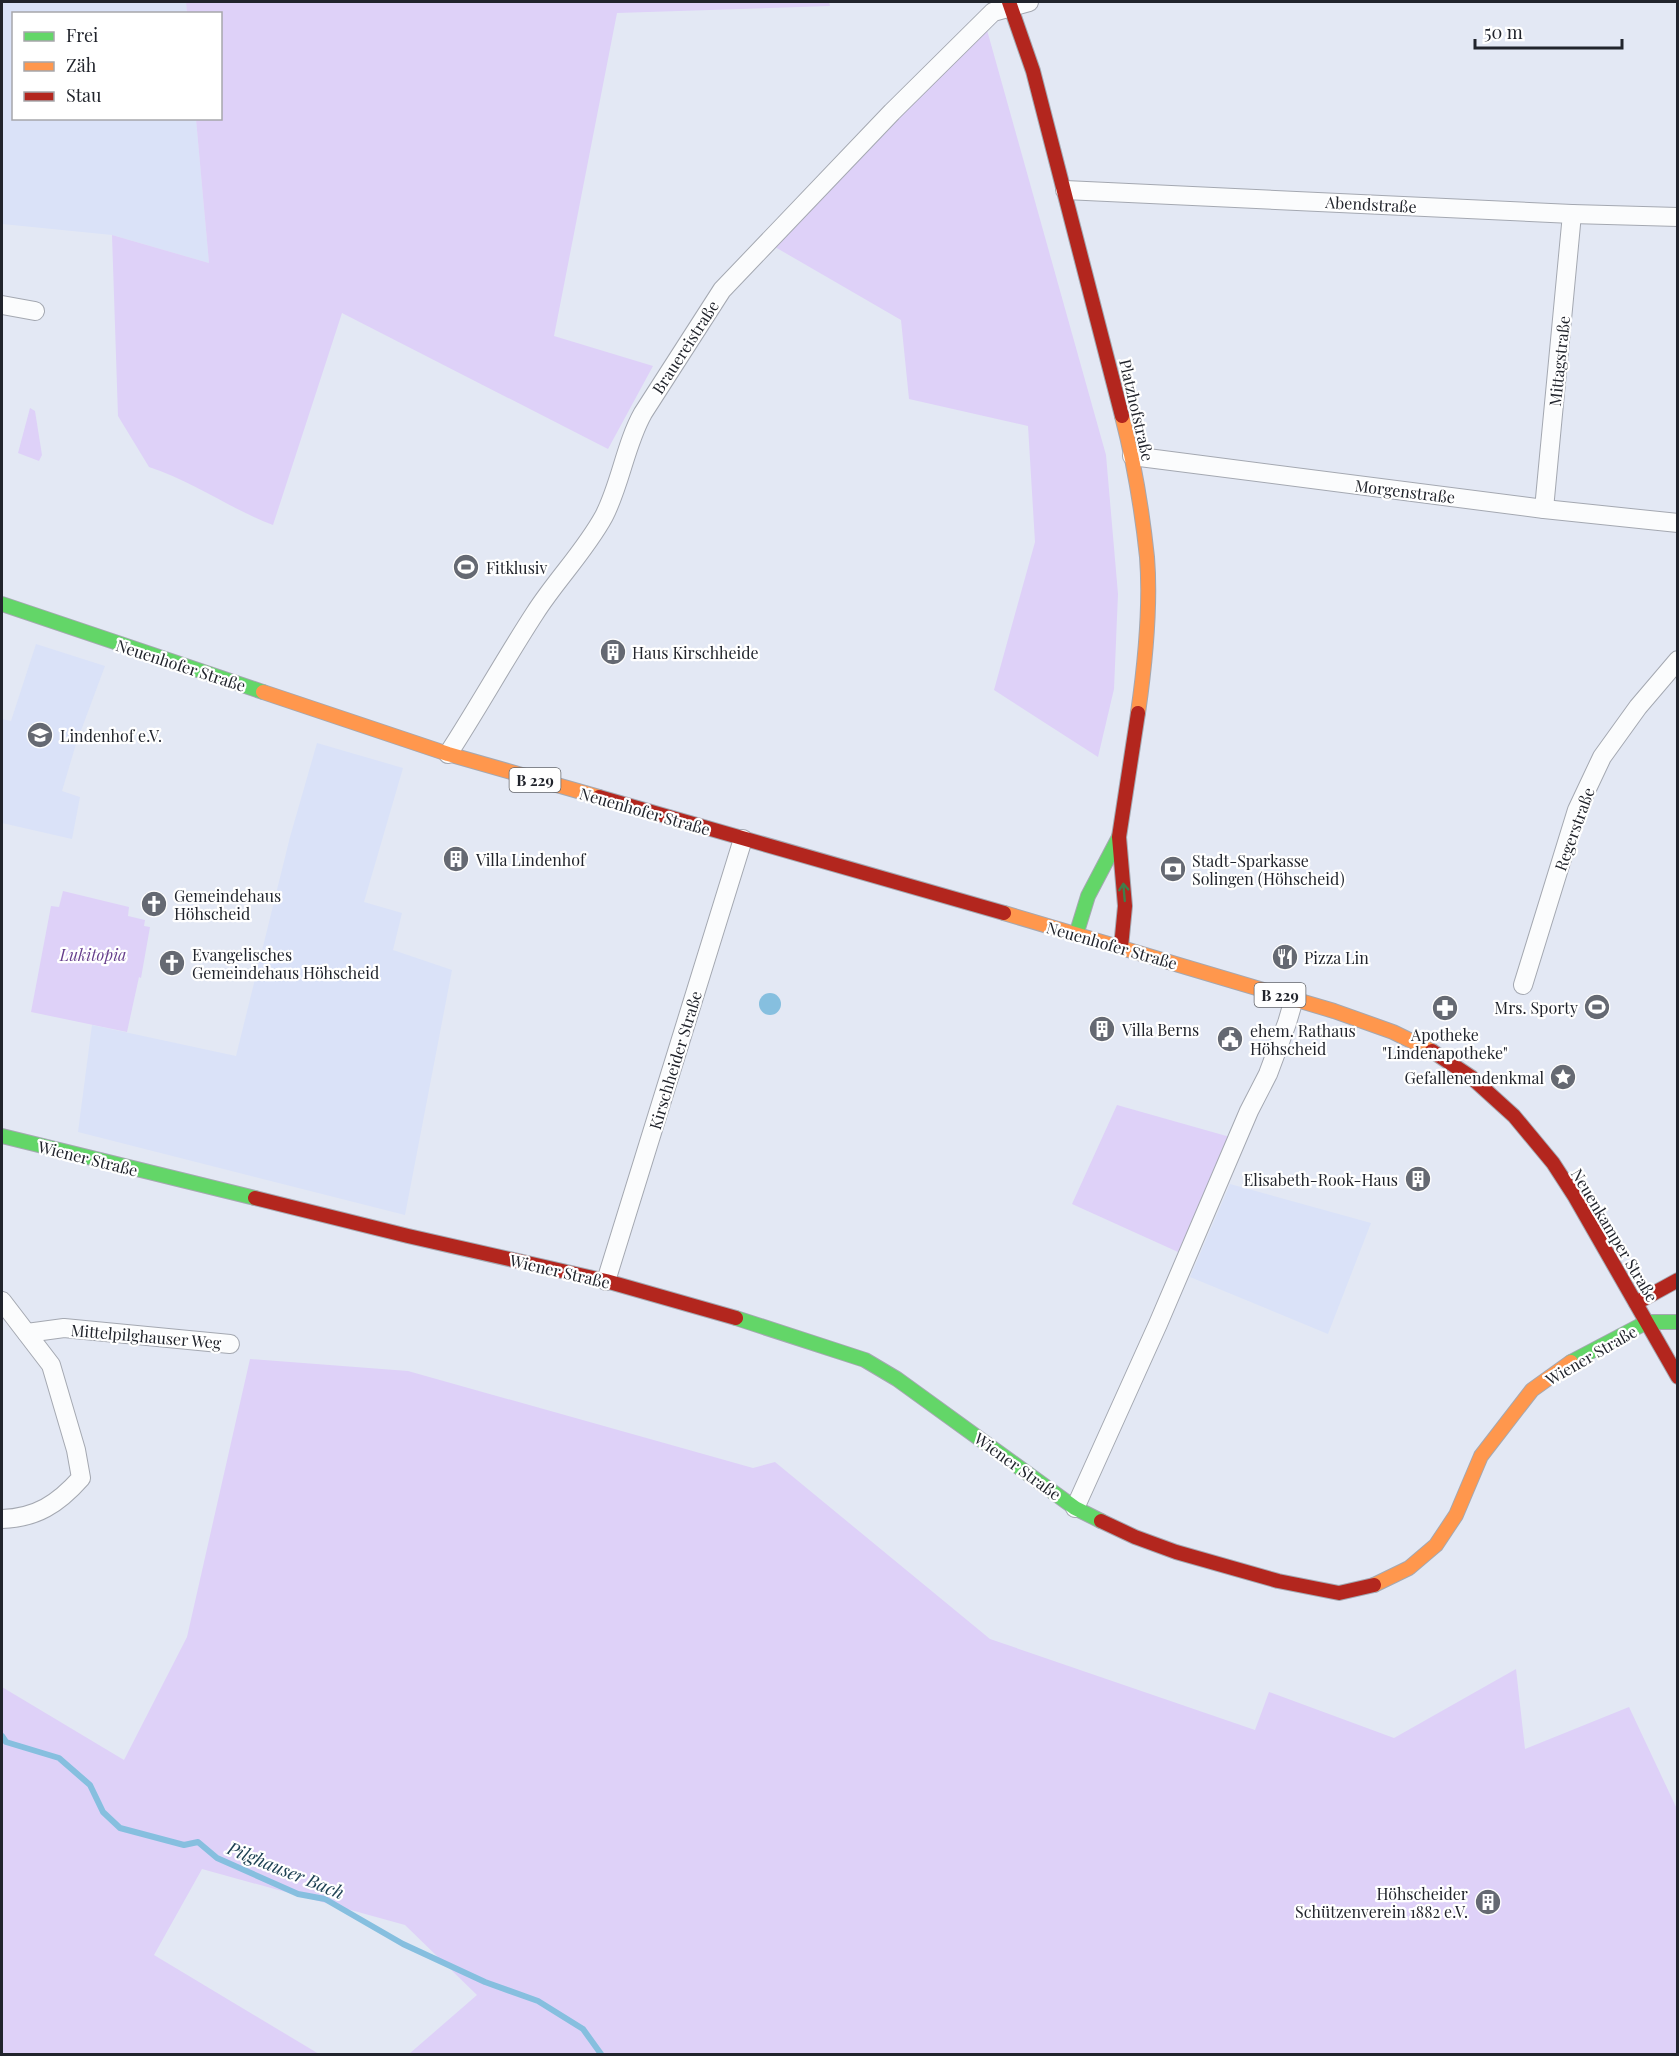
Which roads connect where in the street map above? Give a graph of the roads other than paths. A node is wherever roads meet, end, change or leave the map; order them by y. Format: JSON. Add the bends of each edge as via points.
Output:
{"nodes":[{"id":1,"x":1029,"y":2,"type":"edge"},
{"id":2,"x":1010,"y":4,"type":"edge"},
{"id":3,"x":1065,"y":190,"type":"junction"},
{"id":4,"x":1572,"y":214,"type":"junction"},
{"id":5,"x":1677,"y":217,"type":"edge"},
{"id":6,"x":2,"y":305,"type":"edge"},
{"id":7,"x":35,"y":311,"type":"dead end"},
{"id":8,"x":1132,"y":456,"type":"junction"},
{"id":9,"x":1544,"y":509,"type":"junction"},
{"id":10,"x":1677,"y":523,"type":"edge"},
{"id":11,"x":2,"y":604,"type":"edge"},
{"id":12,"x":1677,"y":660,"type":"edge"},
{"id":13,"x":448,"y":754,"type":"junction"},
{"id":14,"x":1119,"y":837,"type":"junction"},
{"id":15,"x":743,"y":839,"type":"junction"},
{"id":16,"x":1076,"y":935,"type":"junction"},
{"id":17,"x":1121,"y":947,"type":"junction"},
{"id":18,"x":1523,"y":985,"type":"dead end"},
{"id":19,"x":1294,"y":999,"type":"junction"},
{"id":20,"x":1514,"y":1116,"type":"joint"},
{"id":21,"x":2,"y":1136,"type":"edge"},
{"id":22,"x":1677,"y":1280,"type":"edge"},
{"id":23,"x":606,"y":1281,"type":"junction"},
{"id":24,"x":2,"y":1301,"type":"edge"},
{"id":25,"x":1636,"y":1303,"type":"junction"},
{"id":26,"x":1647,"y":1322,"type":"junction"},
{"id":27,"x":1677,"y":1322,"type":"edge"},
{"id":28,"x":27,"y":1333,"type":"junction"},
{"id":29,"x":230,"y":1344,"type":"dead end"},
{"id":30,"x":1676,"y":1367,"type":"edge"},
{"id":31,"x":1075,"y":1508,"type":"junction"},
{"id":32,"x":2,"y":1519,"type":"edge"}],
"edges":[{"from":1,"to":2,"type":"street"},
{"from":2,"to":3,"type":"main road","name":"Platzhofstraße","via":[[1033,71]]},
{"from":2,"to":13,"type":"street","name":"Brauereistraße","via":[[993,12],[892,112],[722,290],[633,430],[604,516],[534,614]]},
{"from":3,"to":4,"type":"street","name":"Abendstraße"},
{"from":3,"to":8,"type":"main road","name":"Platzhofstraße"},
{"from":4,"to":5,"type":"street","name":"Abendstraße"},
{"from":4,"to":9,"type":"street","name":"Mittagstraße"},
{"from":6,"to":7,"type":"street"},
{"from":8,"to":9,"type":"street","name":"Morgenstraße"},
{"from":8,"to":14,"type":"main road","name":"Platzhofstraße","via":[[1147,558],[1147,619],[1143,680]]},
{"from":9,"to":10,"type":"street","name":"Morgenstraße"},
{"from":11,"to":13,"type":"main road","name":"Neuenhofer Straße","number":"B 229"},
{"from":12,"to":18,"type":"street","name":"Regerstraße","via":[[1602,757],[1577,810]]},
{"from":13,"to":15,"type":"main road","name":"Neuenhofer Straße","number":"B 229"},
{"from":14,"to":16,"type":"main road","name":"Platzhofstraße","via":[[1088,896]]},
{"from":17,"to":14,"type":"main road","name":"Platzhofstraße","one_way":true,"via":[[1125,906]]},
{"from":15,"to":16,"type":"main road","name":"Neuenhofer Straße","number":"B 229"},
{"from":15,"to":23,"type":"street","name":"Kirschheider Straße"},
{"from":16,"to":17,"type":"main road","name":"Neuenhofer Straße","number":"B 229"},
{"from":17,"to":19,"type":"main road","name":"Neuenhofer Straße","number":"B 229"},
{"from":19,"to":20,"type":"main road","name":"Neuenhofer Straße","number":"B 229","via":[[1393,1032],[1436,1053],[1486,1089]]},
{"from":19,"to":31,"type":"street","name":"Wiener Straße","via":[[1268,1074]]},
{"from":20,"to":25,"type":"main road","name":"Neuenkamper Straße","number":"B 229","via":[[1575,1197]]},
{"from":21,"to":23,"type":"main road","name":"Wiener Straße"},
{"from":22,"to":25,"type":"main road"},
{"from":23,"to":31,"type":"main road","name":"Wiener Straße","via":[[866,1360],[897,1378]]},
{"from":24,"to":28,"type":"street"},
{"from":25,"to":26,"type":"main road","name":"Neuenkamper Straße","number":"B 229"},
{"from":26,"to":27,"type":"main road"},
{"from":26,"to":30,"type":"main road","name":"Neuenkamper Straße","number":"B 229"},
{"from":26,"to":31,"type":"main road","name":"Wiener Straße","via":[[1570,1363],[1532,1390],[1482,1456],[1456,1515],[1436,1545],[1409,1568],[1377,1584],[1339,1593],[1278,1581],[1176,1552]]},
{"from":28,"to":29,"type":"street","name":"Mittelpilghauser Weg","via":[[64,1328]]},
{"from":28,"to":32,"type":"street","via":[[51,1365],[81,1478],[51,1506]]}]}
